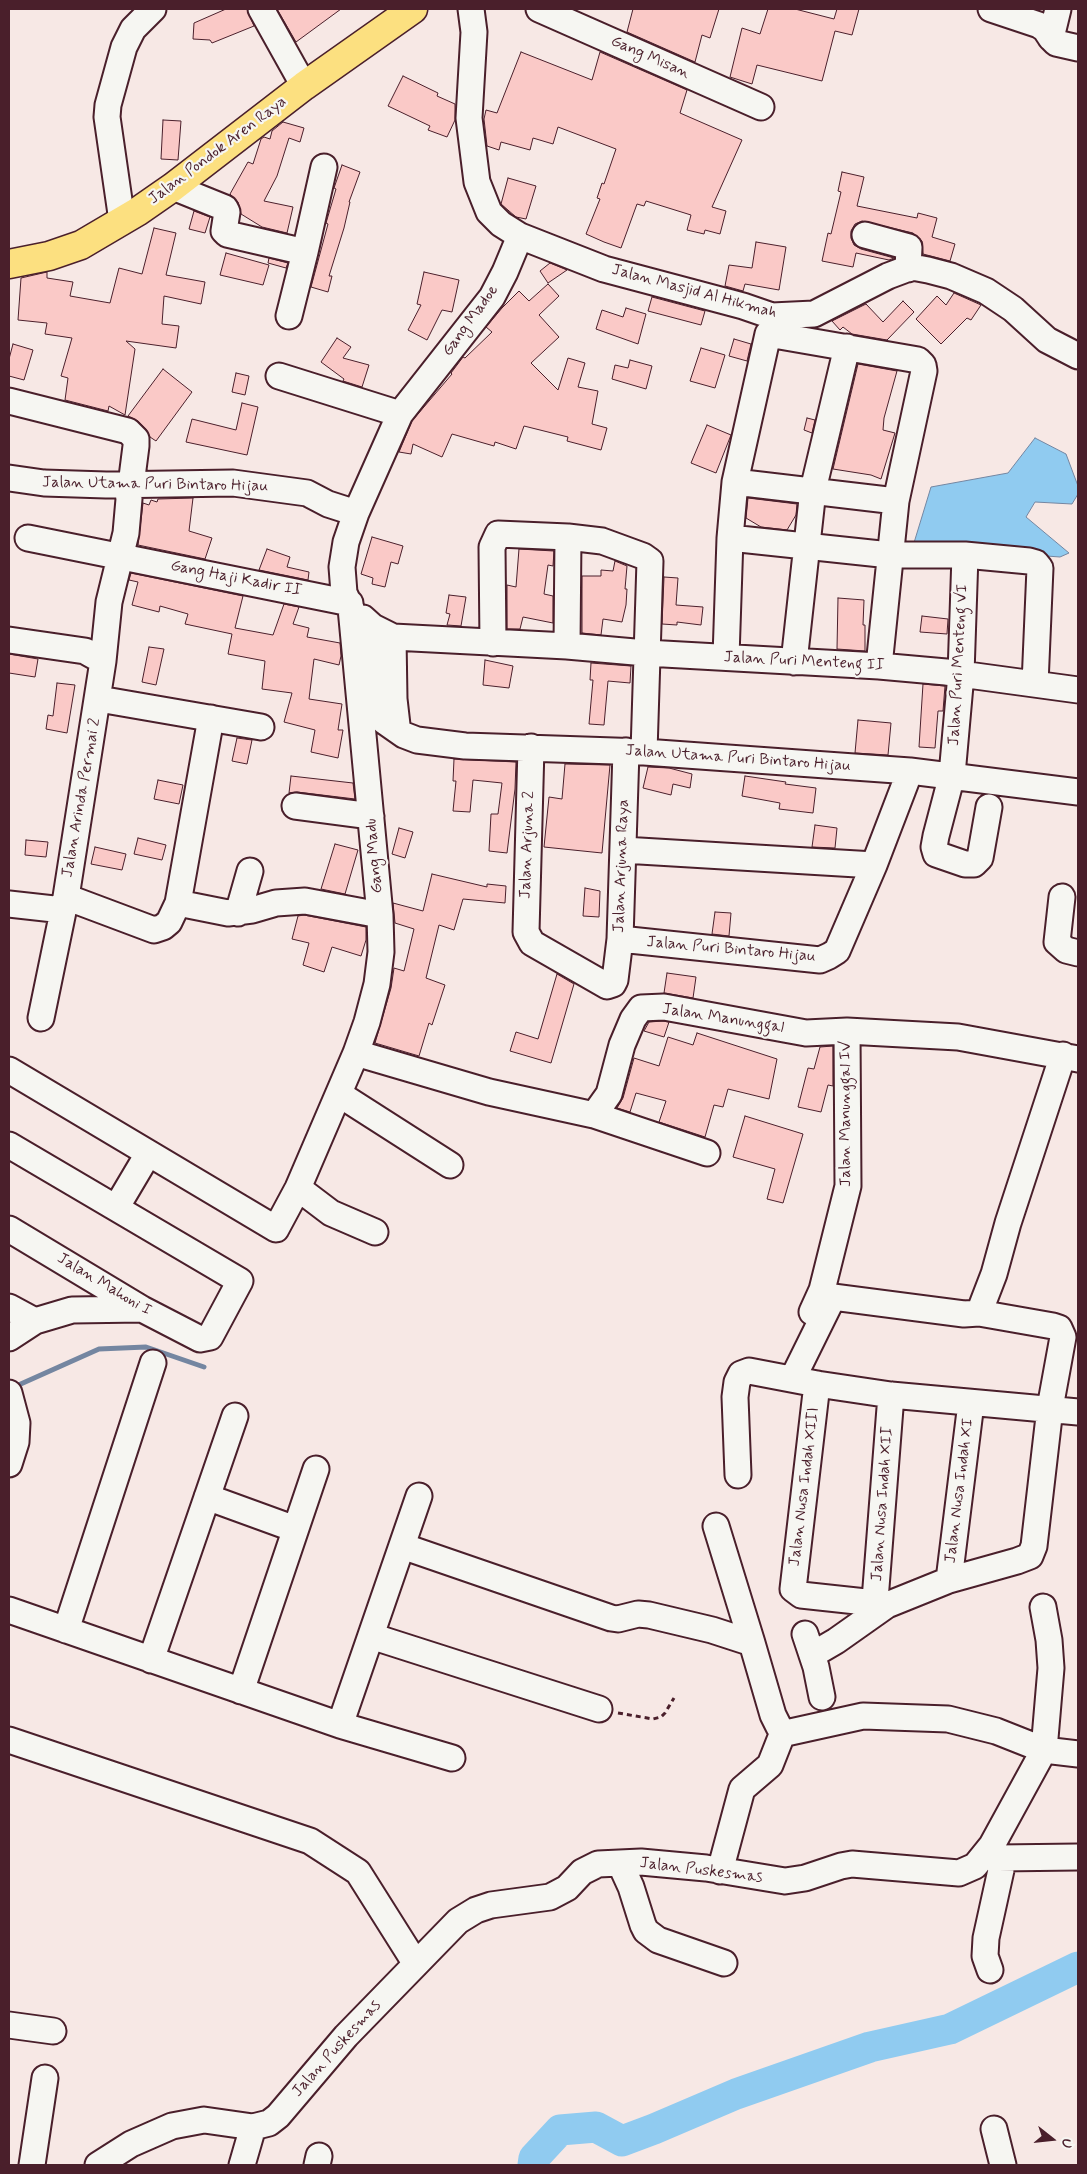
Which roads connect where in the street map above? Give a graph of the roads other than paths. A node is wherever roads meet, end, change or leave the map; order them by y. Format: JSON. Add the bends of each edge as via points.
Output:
{"nodes":[{"id":1,"x":153,"y":9,"type":"edge"},
{"id":2,"x":261,"y":9,"type":"edge"},
{"id":3,"x":413,"y":9,"type":"edge"},
{"id":4,"x":471,"y":9,"type":"edge"},
{"id":5,"x":539,"y":9,"type":"edge"},
{"id":6,"x":991,"y":9,"type":"edge"},
{"id":7,"x":1058,"y":9,"type":"edge"},
{"id":8,"x":1050,"y":38,"type":"junction"},
{"id":9,"x":1078,"y":48,"type":"edge"},
{"id":10,"x":304,"y":86,"type":"junction"},
{"id":11,"x":761,"y":107,"type":"dead end"},
{"id":12,"x":324,"y":167,"type":"dead end"},
{"id":13,"x":173,"y":187,"type":"junction"},
{"id":14,"x":122,"y":221,"type":"junction"},
{"id":15,"x":865,"y":235,"type":"dead end"},
{"id":16,"x":520,"y":236,"type":"junction"},
{"id":17,"x":305,"y":252,"type":"junction"},
{"id":18,"x":9,"y":264,"type":"edge"},
{"id":19,"x":908,"y":269,"type":"junction"},
{"id":20,"x":289,"y":316,"type":"dead end"},
{"id":21,"x":847,"y":347,"type":"junction"},
{"id":22,"x":1078,"y":356,"type":"edge"},
{"id":23,"x":279,"y":376,"type":"dead end"},
{"id":24,"x":9,"y":401,"type":"edge"},
{"id":25,"x":400,"y":414,"type":"junction"},
{"id":26,"x":9,"y":478,"type":"edge"},
{"id":27,"x":735,"y":482,"type":"junction"},
{"id":28,"x":129,"y":485,"type":"junction"},
{"id":29,"x":813,"y":490,"type":"junction"},
{"id":30,"x":896,"y":501,"type":"junction"},
{"id":31,"x":328,"y":504,"type":"junction"},
{"id":32,"x":356,"y":513,"type":"junction"},
{"id":33,"x":568,"y":537,"type":"junction"},
{"id":34,"x":28,"y":538,"type":"dead end"},
{"id":35,"x":730,"y":538,"type":"junction"},
{"id":36,"x":807,"y":546,"type":"junction"},
{"id":37,"x":890,"y":555,"type":"junction"},
{"id":38,"x":965,"y":555,"type":"junction"},
{"id":39,"x":121,"y":556,"type":"junction"},
{"id":40,"x":349,"y":601,"type":"junction"},
{"id":41,"x":383,"y":632,"type":"junction"},
{"id":42,"x":9,"y":640,"type":"edge"},
{"id":43,"x":493,"y":643,"type":"junction"},
{"id":44,"x":567,"y":646,"type":"junction"},
{"id":45,"x":646,"y":653,"type":"junction"},
{"id":46,"x":726,"y":657,"type":"junction"},
{"id":47,"x":104,"y":661,"type":"junction"},
{"id":48,"x":794,"y":662,"type":"junction"},
{"id":49,"x":879,"y":666,"type":"junction"},
{"id":50,"x":961,"y":674,"type":"junction"},
{"id":51,"x":1035,"y":684,"type":"junction"},
{"id":52,"x":1078,"y":690,"type":"edge"},
{"id":53,"x":99,"y":699,"type":"junction"},
{"id":54,"x":211,"y":718,"type":"junction"},
{"id":55,"x":261,"y":727,"type":"dead end"},
{"id":56,"x":531,"y":747,"type":"junction"},
{"id":57,"x":635,"y":751,"type":"junction"},
{"id":58,"x":910,"y":771,"type":"junction"},
{"id":59,"x":952,"y":775,"type":"junction"},
{"id":60,"x":1078,"y":792,"type":"edge"},
{"id":61,"x":295,"y":806,"type":"dead end"},
{"id":62,"x":989,"y":807,"type":"dead end"},
{"id":63,"x":371,"y":816,"type":"junction"},
{"id":64,"x":623,"y":850,"type":"junction"},
{"id":65,"x":874,"y":865,"type":"junction"},
{"id":66,"x":250,"y":871,"type":"dead end"},
{"id":67,"x":1062,"y":897,"type":"dead end"},
{"id":68,"x":64,"y":903,"type":"junction"},
{"id":69,"x":178,"y":903,"type":"junction"},
{"id":70,"x":9,"y":904,"type":"edge"},
{"id":71,"x":238,"y":913,"type":"junction"},
{"id":72,"x":380,"y":915,"type":"junction"},
{"id":73,"x":620,"y":939,"type":"junction"},
{"id":74,"x":1078,"y":954,"type":"edge"},
{"id":75,"x":615,"y":980,"type":"joint"},
{"id":76,"x":41,"y":1018,"type":"dead end"},
{"id":77,"x":847,"y":1031,"type":"junction"},
{"id":78,"x":356,"y":1053,"type":"junction"},
{"id":79,"x":1071,"y":1057,"type":"edge"},
{"id":80,"x":9,"y":1070,"type":"edge"},
{"id":81,"x":339,"y":1094,"type":"junction"},
{"id":82,"x":594,"y":1115,"type":"junction"},
{"id":83,"x":9,"y":1145,"type":"edge"},
{"id":84,"x":708,"y":1153,"type":"dead end"},
{"id":85,"x":148,"y":1154,"type":"junction"},
{"id":86,"x":450,"y":1165,"type":"dead end"},
{"id":87,"x":298,"y":1188,"type":"junction"},
{"id":88,"x":116,"y":1208,"type":"junction"},
{"id":89,"x":9,"y":1229,"type":"edge"},
{"id":90,"x":375,"y":1232,"type":"dead end"},
{"id":91,"x":9,"y":1306,"type":"edge"},
{"id":92,"x":142,"y":1309,"type":"junction"},
{"id":93,"x":979,"y":1313,"type":"junction"},
{"id":94,"x":35,"y":1322,"type":"junction"},
{"id":95,"x":9,"y":1338,"type":"edge"},
{"id":96,"x":812,"y":1340,"type":"junction"},
{"id":97,"x":153,"y":1363,"type":"dead end"},
{"id":98,"x":793,"y":1378,"type":"junction"},
{"id":99,"x":817,"y":1384,"type":"junction"},
{"id":100,"x":9,"y":1393,"type":"edge"},
{"id":101,"x":891,"y":1395,"type":"junction"},
{"id":102,"x":971,"y":1402,"type":"junction"},
{"id":103,"x":1050,"y":1408,"type":"junction"},
{"id":104,"x":1078,"y":1412,"type":"edge"},
{"id":105,"x":235,"y":1416,"type":"dead end"},
{"id":106,"x":9,"y":1464,"type":"edge"},
{"id":107,"x":316,"y":1469,"type":"dead end"},
{"id":108,"x":738,"y":1475,"type":"dead end"},
{"id":109,"x":419,"y":1496,"type":"dead end"},
{"id":110,"x":207,"y":1497,"type":"junction"},
{"id":111,"x":716,"y":1526,"type":"dead end"},
{"id":112,"x":295,"y":1530,"type":"junction"},
{"id":113,"x":402,"y":1546,"type":"junction"},
{"id":114,"x":948,"y":1580,"type":"junction"},
{"id":115,"x":1043,"y":1607,"type":"dead end"},
{"id":116,"x":875,"y":1608,"type":"junction"},
{"id":117,"x":9,"y":1610,"type":"edge"},
{"id":118,"x":66,"y":1630,"type":"junction"},
{"id":119,"x":371,"y":1636,"type":"junction"},
{"id":120,"x":752,"y":1643,"type":"junction"},
{"id":121,"x":151,"y":1660,"type":"junction"},
{"id":122,"x":242,"y":1691,"type":"junction"},
{"id":123,"x":822,"y":1697,"type":"dead end"},
{"id":124,"x":599,"y":1709,"type":"road end"},
{"id":125,"x":340,"y":1725,"type":"junction"},
{"id":126,"x":785,"y":1733,"type":"junction"},
{"id":127,"x":9,"y":1740,"type":"edge"},
{"id":128,"x":1044,"y":1750,"type":"junction"},
{"id":129,"x":1078,"y":1754,"type":"edge"},
{"id":130,"x":452,"y":1758,"type":"dead end"},
{"id":131,"x":995,"y":1851,"type":"junction"},
{"id":132,"x":1078,"y":1857,"type":"edge"},
{"id":133,"x":620,"y":1863,"type":"junction"},
{"id":134,"x":720,"y":1871,"type":"junction"},
{"id":135,"x":724,"y":1963,"type":"dead end"},
{"id":136,"x":416,"y":1964,"type":"junction"},
{"id":137,"x":990,"y":1970,"type":"dead end"},
{"id":138,"x":9,"y":2025,"type":"edge"},
{"id":139,"x":53,"y":2031,"type":"dead end"},
{"id":140,"x":44,"y":2078,"type":"dead end"},
{"id":141,"x":253,"y":2127,"type":"junction"},
{"id":142,"x":994,"y":2129,"type":"dead end"},
{"id":143,"x":32,"y":2165,"type":"edge"},
{"id":144,"x":98,"y":2165,"type":"edge"},
{"id":145,"x":242,"y":2165,"type":"edge"},
{"id":146,"x":1003,"y":2165,"type":"edge"}],
"edges":[{"from":1,"to":14,"type":"street","via":[[133,29],[124,47],[108,105]]},
{"from":2,"to":10,"type":"street"},
{"from":3,"to":10,"type":"main road","name":"Jalan Pondok Aren Raya"},
{"from":4,"to":16,"type":"street","via":[[474,32],[469,118],[476,182],[489,212],[500,224]]},
{"from":5,"to":11,"type":"street","name":"Gang Misan"},
{"from":6,"to":8,"type":"street","via":[[1039,25]]},
{"from":7,"to":8,"type":"street"},
{"from":8,"to":9,"type":"street","via":[[1056,43]]},
{"from":10,"to":13,"type":"main road","name":"Jalan Pondok Aren Raya"},
{"from":12,"to":17,"type":"street"},
{"from":13,"to":14,"type":"main road","name":"Jalan Pondok Aren Raya"},
{"from":13,"to":17,"type":"street","via":[[225,208],[224,231],[227,234]]},
{"from":14,"to":18,"type":"main road","name":"Jalan Pondok Aren Raya","via":[[81,245]]},
{"from":15,"to":19,"type":"street","via":[[909,247]]},
{"from":16,"to":19,"type":"street","name":"Jalan Masjid Al Hikmah","via":[[604,269],[772,316],[814,314]]},
{"from":16,"to":25,"type":"street","name":"Gang Madoe","via":[[492,297]]},
{"from":17,"to":20,"type":"street"},
{"from":19,"to":22,"type":"street","name":"Jalan Masjid Al Hikmah","via":[[912,267],[951,276],[986,291],[1013,309],[1046,340]]},
{"from":21,"to":27,"type":"street","via":[[768,334]]},
{"from":21,"to":29,"type":"street"},
{"from":21,"to":30,"type":"street","via":[[918,360],[923,364]]},
{"from":23,"to":25,"type":"street"},
{"from":24,"to":28,"type":"street","name":"Jalan Arinda Permai 2","via":[[128,431],[136,439]]},
{"from":25,"to":32,"type":"street","name":"Gang Madoe"},
{"from":26,"to":28,"type":"street","name":"Jalan Utama Puri Bintaro Hijau","via":[[44,483]]},
{"from":27,"to":29,"type":"street"},
{"from":27,"to":35,"type":"street"},
{"from":28,"to":31,"type":"street","name":"Jalan Utama Puri Bintaro Hijau","via":[[233,483],[307,493]]},
{"from":28,"to":39,"type":"street","name":"Jalan Arinda Permai 2"},
{"from":29,"to":30,"type":"street"},
{"from":29,"to":36,"type":"street"},
{"from":30,"to":37,"type":"street"},
{"from":31,"to":32,"type":"street","name":"Jalan Utama Puri Bintaro Hijau"},
{"from":31,"to":40,"type":"street","via":[[332,530],[326,558],[330,574]]},
{"from":32,"to":40,"type":"street","name":"Gang Madu","via":[[342,567]]},
{"from":33,"to":43,"type":"street","via":[[498,534],[492,546]]},
{"from":33,"to":44,"type":"street"},
{"from":33,"to":45,"type":"street","name":"Jalan Arjuna Raya","via":[[602,541],[650,561]]},
{"from":34,"to":39,"type":"street","name":"Gang Haji Kadir II"},
{"from":35,"to":36,"type":"street"},
{"from":35,"to":46,"type":"street"},
{"from":36,"to":37,"type":"street"},
{"from":36,"to":48,"type":"street"},
{"from":37,"to":38,"type":"street"},
{"from":37,"to":49,"type":"street"},
{"from":38,"to":50,"type":"street","name":"Jalan Puri Menteng VI"},
{"from":38,"to":51,"type":"street","via":[[1029,561],[1040,568]]},
{"from":39,"to":40,"type":"street","name":"Gang Haji Kadir II"},
{"from":39,"to":47,"type":"street","name":"Jalan Arinda Permai 2","via":[[109,602]]},
{"from":40,"to":41,"type":"street"},
{"from":40,"to":63,"type":"street","name":"Gang Madu"},
{"from":41,"to":43,"type":"street","name":"Jalan Puri Menteng II"},
{"from":41,"to":56,"type":"street","name":"Jalan Utama Puri Bintaro Hijau","via":[[374,662],[378,710],[384,721],[417,740],[446,745]]},
{"from":42,"to":47,"type":"street","via":[[85,651]]},
{"from":43,"to":44,"type":"street","name":"Jalan Puri Menteng II"},
{"from":44,"to":45,"type":"street","name":"Jalan Puri Menteng II"},
{"from":45,"to":46,"type":"street","name":"Jalan Puri Menteng II"},
{"from":45,"to":57,"type":"street","name":"Jalan Arjuna Raya"},
{"from":46,"to":48,"type":"street","name":"Jalan Puri Menteng II"},
{"from":47,"to":53,"type":"street","name":"Jalan Arinda Permai 2"},
{"from":48,"to":49,"type":"street","name":"Jalan Puri Menteng II"},
{"from":49,"to":50,"type":"street","name":"Jalan Puri Menteng II"},
{"from":50,"to":51,"type":"street","name":"Jalan Puri Menteng II"},
{"from":50,"to":59,"type":"street","name":"Jalan Puri Menteng VI"},
{"from":51,"to":52,"type":"street","name":"Jalan Puri Menteng II"},
{"from":53,"to":54,"type":"street","name":"Jalan Arinda Permai 2"},
{"from":53,"to":68,"type":"street","name":"Jalan Arinda Permai 2"},
{"from":54,"to":55,"type":"street","name":"Jalan Arinda Permai 2"},
{"from":54,"to":69,"type":"street","name":"Jalan Arinda Permai 2"},
{"from":56,"to":57,"type":"street","name":"Jalan Utama Puri Bintaro Hijau"},
{"from":56,"to":75,"type":"street","name":"Jalan Arjuna 2","via":[[526,932],[532,943],[608,986]]},
{"from":57,"to":58,"type":"street","name":"Jalan Utama Puri Bintaro Hijau"},
{"from":57,"to":64,"type":"street","name":"Jalan Arjuna Raya"},
{"from":58,"to":59,"type":"street","name":"Jalan Utama Puri Bintaro Hijau"},
{"from":58,"to":65,"type":"street","name":"Jalan Puri Bintaro Hijau"},
{"from":59,"to":60,"type":"street","name":"Jalan Utama Puri Bintaro Hijau"},
{"from":59,"to":62,"type":"street","name":"Jalan Puri Menteng VI","via":[[936,836],[936,854],[974,864],[980,858]]},
{"from":61,"to":63,"type":"street"},
{"from":63,"to":72,"type":"street","name":"Gang Madu"},
{"from":64,"to":65,"type":"street"},
{"from":64,"to":73,"type":"street","name":"Jalan Arjuna Raya"},
{"from":65,"to":73,"type":"street","name":"Jalan Puri Bintaro Hijau","via":[[837,951],[820,960]]},
{"from":66,"to":71,"type":"street"},
{"from":67,"to":74,"type":"street","via":[[1057,942]]},
{"from":68,"to":69,"type":"street","name":"Jalan Arinda Permai 2","via":[[154,930],[169,922]]},
{"from":68,"to":70,"type":"street","name":"Jalan Arinda Permai 2"},
{"from":68,"to":76,"type":"street","name":"Jalan Arinda Permai 2"},
{"from":69,"to":71,"type":"street"},
{"from":71,"to":72,"type":"street","via":[[276,903],[305,901]]},
{"from":72,"to":78,"type":"street","name":"Gang Madu","via":[[381,952],[376,984]]},
{"from":73,"to":75,"type":"street","name":"Jalan Arjuna Raya"},
{"from":77,"to":79,"type":"street","name":"Jalan Manunggal","via":[[958,1037]]},
{"from":77,"to":82,"type":"street","name":"Jalan Manunggal","via":[[806,1033],[664,1008],[641,1008],[633,1018],[622,1045],[609,1094]]},
{"from":77,"to":96,"type":"street","name":"Jalan Manunggal IV","via":[[848,1186],[822,1290],[806,1324]]},
{"from":78,"to":81,"type":"street","name":"Gang Madu"},
{"from":78,"to":82,"type":"street","via":[[489,1092]]},
{"from":79,"to":93,"type":"street","via":[[1008,1223]]},
{"from":80,"to":85,"type":"street"},
{"from":81,"to":86,"type":"street"},
{"from":81,"to":87,"type":"street","name":"Gang Madu"},
{"from":82,"to":84,"type":"street"},
{"from":83,"to":88,"type":"street"},
{"from":85,"to":87,"type":"street","name":"Gang Madu","via":[[276,1229]]},
{"from":85,"to":88,"type":"street"},
{"from":87,"to":90,"type":"street","via":[[331,1213]]},
{"from":88,"to":92,"type":"street","name":"Jalan Mahoni I","via":[[240,1281],[210,1337],[200,1340]]},
{"from":89,"to":92,"type":"street","name":"Jalan Mahoni I"},
{"from":91,"to":94,"type":"street"},
{"from":92,"to":94,"type":"street","via":[[72,1310]]},
{"from":93,"to":96,"type":"street","via":[[964,1314],[833,1297]]},
{"from":93,"to":103,"type":"street","via":[[1053,1326],[1062,1333]]},
{"from":94,"to":95,"type":"street"},
{"from":96,"to":98,"type":"street"},
{"from":97,"to":118,"type":"street"},
{"from":98,"to":99,"type":"street"},
{"from":98,"to":108,"type":"street","via":[[749,1371],[741,1374],[735,1397]]},
{"from":99,"to":101,"type":"street"},
{"from":99,"to":116,"type":"street","name":"Jalan Nusa Indah XIII","via":[[793,1589],[801,1595]]},
{"from":100,"to":106,"type":"street","via":[[17,1423],[16,1442]]},
{"from":101,"to":102,"type":"street"},
{"from":101,"to":116,"type":"street","name":"Jalan Nusa Indah XII"},
{"from":102,"to":103,"type":"street"},
{"from":102,"to":114,"type":"street","name":"Jalan Nusa Indah XI"},
{"from":103,"to":104,"type":"street"},
{"from":103,"to":114,"type":"street","via":[[1034,1546],[1030,1556]]},
{"from":105,"to":110,"type":"street"},
{"from":107,"to":112,"type":"street"},
{"from":109,"to":113,"type":"street"},
{"from":110,"to":112,"type":"street"},
{"from":110,"to":121,"type":"street"},
{"from":111,"to":120,"type":"street"},
{"from":112,"to":122,"type":"street"},
{"from":113,"to":119,"type":"street"},
{"from":113,"to":120,"type":"street","via":[[611,1618],[649,1615]]},
{"from":114,"to":116,"type":"street"},
{"from":115,"to":128,"type":"street","via":[[1051,1668]]},
{"from":116,"to":123,"type":"street","via":[[844,1636],[808,1644]]},
{"from":117,"to":118,"type":"street"},
{"from":118,"to":121,"type":"street"},
{"from":119,"to":124,"type":"street"},
{"from":119,"to":125,"type":"street"},
{"from":120,"to":126,"type":"street","via":[[778,1728]]},
{"from":121,"to":122,"type":"street"},
{"from":122,"to":125,"type":"street"},
{"from":125,"to":130,"type":"street"},
{"from":126,"to":128,"type":"street","via":[[863,1716],[948,1718],[996,1731]]},
{"from":126,"to":134,"type":"street","via":[[770,1765],[742,1789]]},
{"from":127,"to":136,"type":"street","via":[[310,1841],[358,1872]]},
{"from":128,"to":129,"type":"street"},
{"from":128,"to":131,"type":"street","name":"Jalan Puskesmas"},
{"from":131,"to":132,"type":"street"},
{"from":131,"to":134,"type":"street","name":"Jalan Puskesmas","via":[[959,1873],[852,1864],[785,1881]]},
{"from":131,"to":137,"type":"street","via":[[1001,1870],[986,1938],[985,1956]]},
{"from":133,"to":134,"type":"street","name":"Jalan Puskesmas","via":[[641,1862]]},
{"from":133,"to":135,"type":"street","via":[[646,1931],[658,1940]]},
{"from":133,"to":136,"type":"street","name":"Jalan Puskesmas","via":[[598,1864],[550,1897],[476,1910],[458,1921]]},
{"from":136,"to":141,"type":"street","name":"Jalan Puskesmas","via":[[346,2036],[278,2116],[269,2123]]},
{"from":138,"to":139,"type":"street"},
{"from":140,"to":143,"type":"street"},
{"from":141,"to":144,"type":"street","via":[[204,2120],[172,2126],[131,2144]]},
{"from":141,"to":145,"type":"street"},
{"from":142,"to":146,"type":"street"}]}
